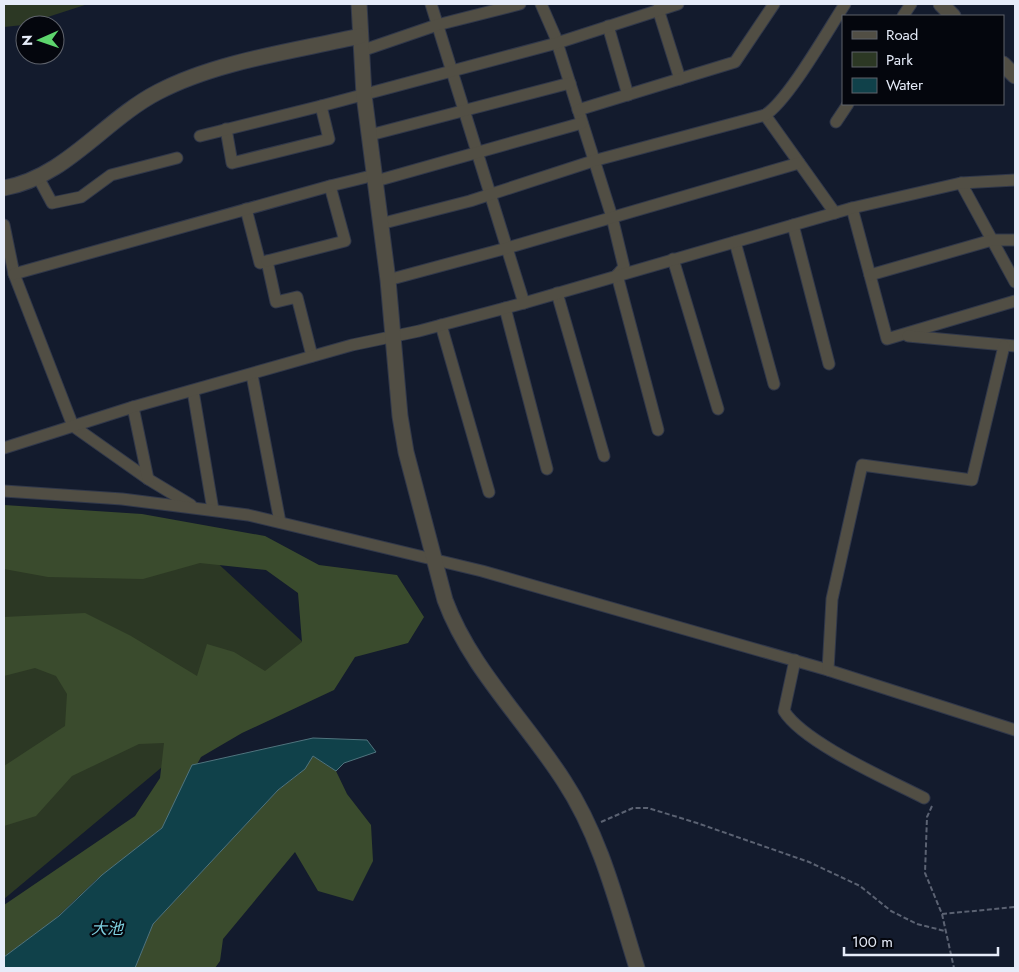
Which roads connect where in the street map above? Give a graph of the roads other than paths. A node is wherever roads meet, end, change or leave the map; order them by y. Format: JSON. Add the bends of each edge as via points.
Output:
{"nodes":[{"id":1,"x":431,"y":4,"type":"edge"},
{"id":2,"x":520,"y":4,"type":"edge"},
{"id":3,"x":541,"y":4,"type":"edge"},
{"id":4,"x":678,"y":4,"type":"edge"},
{"id":5,"x":774,"y":4,"type":"edge"},
{"id":6,"x":845,"y":4,"type":"edge"},
{"id":7,"x":911,"y":4,"type":"edge"},
{"id":8,"x":941,"y":4,"type":"edge"},
{"id":9,"x":363,"y":5,"type":"edge"},
{"id":10,"x":658,"y":9,"type":"junction"},
{"id":11,"x":904,"y":15,"type":"edge"},
{"id":12,"x":952,"y":15,"type":"edge"},
{"id":13,"x":437,"y":25,"type":"junction"},
{"id":14,"x":608,"y":26,"type":"junction"},
{"id":15,"x":360,"y":43,"type":"junction"},
{"id":16,"x":557,"y":43,"type":"junction"},
{"id":17,"x":1004,"y":65,"type":"edge"},
{"id":18,"x":452,"y":72,"type":"junction"},
{"id":19,"x":1015,"y":76,"type":"edge"},
{"id":20,"x":680,"y":79,"type":"junction"},
{"id":21,"x":570,"y":83,"type":"junction"},
{"id":22,"x":364,"y":95,"type":"junction"},
{"id":23,"x":628,"y":95,"type":"junction"},
{"id":24,"x":847,"y":105,"type":"edge"},
{"id":25,"x":322,"y":106,"type":"junction"},
{"id":26,"x":578,"y":110,"type":"junction"},
{"id":27,"x":464,"y":111,"type":"junction"},
{"id":28,"x":765,"y":115,"type":"junction"},
{"id":29,"x":836,"y":122,"type":"dead end"},
{"id":30,"x":582,"y":123,"type":"junction"},
{"id":31,"x":226,"y":129,"type":"junction"},
{"id":32,"x":370,"y":135,"type":"junction"},
{"id":33,"x":200,"y":136,"type":"dead end"},
{"id":34,"x":477,"y":153,"type":"junction"},
{"id":35,"x":177,"y":158,"type":"dead end"},
{"id":36,"x":593,"y":161,"type":"junction"},
{"id":37,"x":799,"y":163,"type":"junction"},
{"id":38,"x":38,"y":177,"type":"junction"},
{"id":39,"x":375,"y":178,"type":"junction"},
{"id":40,"x":1015,"y":180,"type":"edge"},
{"id":41,"x":961,"y":183,"type":"junction"},
{"id":42,"x":330,"y":186,"type":"junction"},
{"id":43,"x":4,"y":188,"type":"edge"},
{"id":44,"x":490,"y":194,"type":"junction"},
{"id":45,"x":852,"y":208,"type":"junction"},
{"id":46,"x":246,"y":209,"type":"junction"},
{"id":47,"x":835,"y":213,"type":"junction"},
{"id":48,"x":612,"y":217,"type":"junction"},
{"id":49,"x":380,"y":224,"type":"junction"},
{"id":50,"x":4,"y":225,"type":"edge"},
{"id":51,"x":793,"y":225,"type":"junction"},
{"id":52,"x":992,"y":240,"type":"junction"},
{"id":53,"x":1015,"y":240,"type":"edge"},
{"id":54,"x":735,"y":242,"type":"junction"},
{"id":55,"x":507,"y":248,"type":"junction"},
{"id":56,"x":673,"y":259,"type":"junction"},
{"id":57,"x":267,"y":261,"type":"junction"},
{"id":58,"x":14,"y":274,"type":"junction"},
{"id":59,"x":617,"y":275,"type":"junction"},
{"id":60,"x":870,"y":275,"type":"junction"},
{"id":61,"x":388,"y":280,"type":"junction"},
{"id":62,"x":1015,"y":282,"type":"edge"},
{"id":63,"x":557,"y":293,"type":"junction"},
{"id":64,"x":1015,"y":301,"type":"edge"},
{"id":65,"x":524,"y":304,"type":"junction"},
{"id":66,"x":505,"y":308,"type":"junction"},
{"id":67,"x":441,"y":325,"type":"junction"},
{"id":68,"x":900,"y":336,"type":"junction"},
{"id":69,"x":394,"y":337,"type":"junction"},
{"id":70,"x":1010,"y":346,"type":"edge"},
{"id":71,"x":312,"y":356,"type":"junction"},
{"id":72,"x":829,"y":364,"type":"dead end"},
{"id":73,"x":252,"y":375,"type":"junction"},
{"id":74,"x":774,"y":384,"type":"dead end"},
{"id":75,"x":193,"y":391,"type":"junction"},
{"id":76,"x":133,"y":407,"type":"junction"},
{"id":77,"x":718,"y":409,"type":"dead end"},
{"id":78,"x":73,"y":426,"type":"junction"},
{"id":79,"x":658,"y":430,"type":"dead end"},
{"id":80,"x":4,"y":448,"type":"edge"},
{"id":81,"x":604,"y":456,"type":"dead end"},
{"id":82,"x":547,"y":469,"type":"dead end"},
{"id":83,"x":148,"y":479,"type":"junction"},
{"id":84,"x":4,"y":491,"type":"edge"},
{"id":85,"x":489,"y":492,"type":"dead end"},
{"id":86,"x":194,"y":507,"type":"junction"},
{"id":87,"x":213,"y":510,"type":"junction"},
{"id":88,"x":280,"y":522,"type":"junction"},
{"id":89,"x":433,"y":558,"type":"junction"},
{"id":90,"x":795,"y":660,"type":"junction"},
{"id":91,"x":828,"y":670,"type":"junction"},
{"id":92,"x":1015,"y":730,"type":"edge"},
{"id":93,"x":929,"y":799,"type":"road end"},
{"id":94,"x":637,"y":968,"type":"edge"}],
"edges":[{"from":1,"to":13,"type":"street"},
{"from":2,"to":13,"type":"street"},
{"from":3,"to":16,"type":"street"},
{"from":4,"to":10,"type":"street"},
{"from":5,"to":20,"type":"street","via":[[735,62]]},
{"from":6,"to":28,"type":"street","via":[[786,94]]},
{"from":7,"to":11,"type":"street"},
{"from":8,"to":12,"type":"street"},
{"from":9,"to":15,"type":"street"},
{"from":10,"to":14,"type":"street"},
{"from":10,"to":20,"type":"street"},
{"from":13,"to":15,"type":"street"},
{"from":13,"to":18,"type":"street"},
{"from":14,"to":16,"type":"street"},
{"from":14,"to":23,"type":"street"},
{"from":15,"to":22,"type":"street"},
{"from":15,"to":38,"type":"street","via":[[215,69],[180,81],[130,109],[73,155]]},
{"from":16,"to":18,"type":"street"},
{"from":16,"to":21,"type":"street"},
{"from":17,"to":19,"type":"street"},
{"from":18,"to":22,"type":"street"},
{"from":18,"to":27,"type":"street"},
{"from":20,"to":23,"type":"street"},
{"from":21,"to":26,"type":"street"},
{"from":21,"to":27,"type":"street"},
{"from":22,"to":25,"type":"street"},
{"from":22,"to":32,"type":"street"},
{"from":23,"to":26,"type":"street"},
{"from":24,"to":29,"type":"street"},
{"from":25,"to":31,"type":"street"},
{"from":25,"to":31,"type":"street","via":[[329,139],[232,163]]},
{"from":26,"to":30,"type":"street"},
{"from":27,"to":32,"type":"street"},
{"from":27,"to":34,"type":"street"},
{"from":28,"to":36,"type":"street"},
{"from":28,"to":37,"type":"street"},
{"from":30,"to":34,"type":"street"},
{"from":30,"to":36,"type":"street"},
{"from":31,"to":33,"type":"street"},
{"from":32,"to":39,"type":"street"},
{"from":34,"to":39,"type":"street"},
{"from":34,"to":44,"type":"street"},
{"from":35,"to":38,"type":"street","via":[[111,175],[81,197],[52,203]]},
{"from":36,"to":44,"type":"street"},
{"from":36,"to":48,"type":"street"},
{"from":37,"to":47,"type":"street"},
{"from":37,"to":48,"type":"street"},
{"from":38,"to":43,"type":"street"},
{"from":39,"to":42,"type":"street"},
{"from":39,"to":49,"type":"street"},
{"from":40,"to":41,"type":"street"},
{"from":41,"to":45,"type":"street"},
{"from":41,"to":52,"type":"street"},
{"from":42,"to":46,"type":"street"},
{"from":42,"to":57,"type":"street","via":[[345,241]]},
{"from":44,"to":49,"type":"street"},
{"from":44,"to":55,"type":"street"},
{"from":45,"to":47,"type":"street"},
{"from":45,"to":60,"type":"street"},
{"from":46,"to":57,"type":"street","via":[[260,263]]},
{"from":46,"to":58,"type":"street"},
{"from":47,"to":51,"type":"street"},
{"from":48,"to":55,"type":"street"},
{"from":48,"to":59,"type":"street","via":[[624,266]]},
{"from":49,"to":61,"type":"street"},
{"from":50,"to":58,"type":"street"},
{"from":51,"to":54,"type":"street"},
{"from":51,"to":72,"type":"street"},
{"from":52,"to":53,"type":"street"},
{"from":52,"to":60,"type":"street"},
{"from":52,"to":62,"type":"street"},
{"from":54,"to":56,"type":"street"},
{"from":54,"to":74,"type":"street"},
{"from":55,"to":61,"type":"street"},
{"from":55,"to":65,"type":"street"},
{"from":56,"to":59,"type":"street"},
{"from":56,"to":77,"type":"street"},
{"from":57,"to":71,"type":"street","via":[[276,302],[297,297]]},
{"from":58,"to":78,"type":"street"},
{"from":59,"to":63,"type":"street"},
{"from":59,"to":79,"type":"street"},
{"from":60,"to":68,"type":"street","via":[[887,339]]},
{"from":61,"to":69,"type":"street"},
{"from":63,"to":65,"type":"street"},
{"from":63,"to":81,"type":"street"},
{"from":64,"to":68,"type":"street"},
{"from":65,"to":66,"type":"street"},
{"from":66,"to":67,"type":"street"},
{"from":66,"to":82,"type":"street"},
{"from":67,"to":69,"type":"street"},
{"from":67,"to":85,"type":"street"},
{"from":68,"to":70,"type":"street"},
{"from":69,"to":71,"type":"street"},
{"from":69,"to":89,"type":"street","via":[[406,452]]},
{"from":70,"to":91,"type":"street","via":[[972,480],[862,465],[832,599]]},
{"from":71,"to":73,"type":"street"},
{"from":73,"to":75,"type":"street"},
{"from":73,"to":88,"type":"street"},
{"from":75,"to":76,"type":"street"},
{"from":75,"to":87,"type":"street"},
{"from":76,"to":78,"type":"street"},
{"from":76,"to":83,"type":"street"},
{"from":78,"to":80,"type":"street"},
{"from":78,"to":83,"type":"street"},
{"from":83,"to":86,"type":"street"},
{"from":84,"to":86,"type":"street"},
{"from":86,"to":87,"type":"street"},
{"from":87,"to":88,"type":"street"},
{"from":88,"to":89,"type":"street"},
{"from":89,"to":90,"type":"street"},
{"from":89,"to":94,"type":"street","via":[[459,634],[564,781],[590,827]]},
{"from":90,"to":91,"type":"street"},
{"from":90,"to":93,"type":"street","via":[[784,711],[790,720],[828,748]]},
{"from":91,"to":92,"type":"street"}]}
